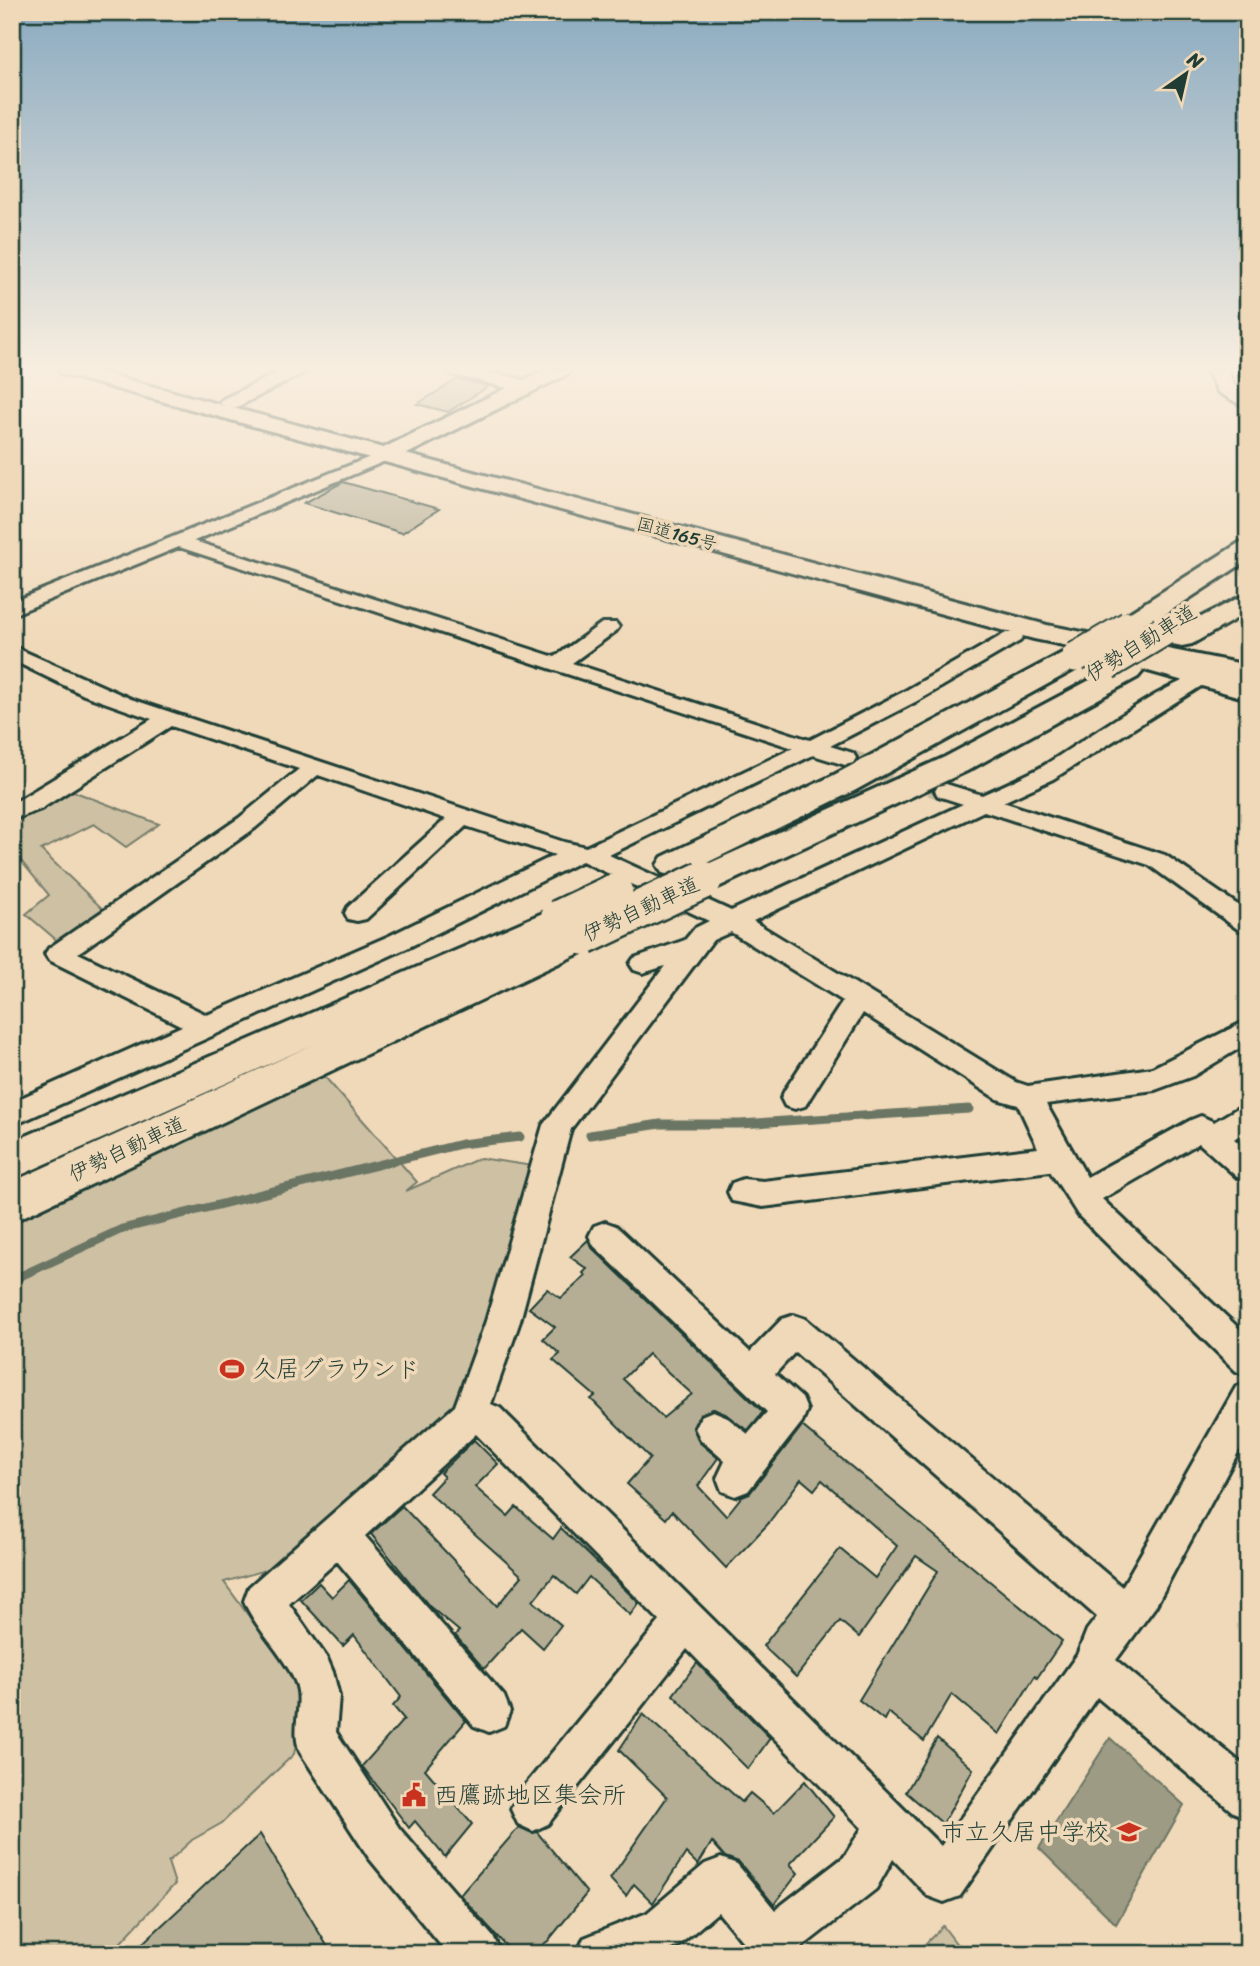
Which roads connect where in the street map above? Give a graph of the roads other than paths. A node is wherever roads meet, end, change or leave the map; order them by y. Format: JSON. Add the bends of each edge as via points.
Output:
{"nodes":[{"id":1,"x":371,"y":462,"type":"edge"},
{"id":2,"x":424,"y":462,"type":"edge"},
{"id":3,"x":426,"y":462,"type":"edge"},
{"id":4,"x":181,"y":542,"type":"junction"},
{"id":5,"x":1248,"y":548,"type":"edge"},
{"id":6,"x":1248,"y":574,"type":"edge"},
{"id":7,"x":1248,"y":601,"type":"edge"},
{"id":8,"x":12,"y":609,"type":"edge"},
{"id":9,"x":610,"y":627,"type":"dead end"},
{"id":10,"x":1044,"y":632,"type":"junction"},
{"id":11,"x":1172,"y":635,"type":"junction"},
{"id":12,"x":1013,"y":637,"type":"dead end"},
{"id":13,"x":12,"y":652,"type":"edge"},
{"id":14,"x":1248,"y":663,"type":"edge"},
{"id":15,"x":558,"y":664,"type":"junction"},
{"id":16,"x":1104,"y":664,"type":"junction"},
{"id":17,"x":1248,"y":674,"type":"edge"},
{"id":18,"x":1204,"y":678,"type":"junction"},
{"id":19,"x":1248,"y":690,"type":"edge"},
{"id":20,"x":169,"y":718,"type":"junction"},
{"id":21,"x":808,"y":747,"type":"junction"},
{"id":22,"x":845,"y":758,"type":"tunnel mouth"},
{"id":23,"x":316,"y":766,"type":"junction"},
{"id":24,"x":946,"y":791,"type":"tunnel mouth"},
{"id":25,"x":984,"y":803,"type":"junction"},
{"id":26,"x":12,"y":813,"type":"edge"},
{"id":27,"x":463,"y":816,"type":"junction"},
{"id":28,"x":584,"y":855,"type":"junction"},
{"id":29,"x":688,"y":873,"type":"junction"},
{"id":30,"x":356,"y":913,"type":"dead end"},
{"id":31,"x":730,"y":921,"type":"junction"},
{"id":32,"x":1248,"y":924,"type":"edge"},
{"id":33,"x":571,"y":928,"type":"junction"},
{"id":34,"x":693,"y":947,"type":"junction"},
{"id":35,"x":643,"y":964,"type":"dead end"},
{"id":36,"x":859,"y":998,"type":"junction"},
{"id":37,"x":207,"y":1027,"type":"junction"},
{"id":38,"x":1248,"y":1030,"type":"edge"},
{"id":39,"x":1028,"y":1097,"type":"junction"},
{"id":40,"x":795,"y":1098,"type":"dead end"},
{"id":41,"x":1248,"y":1113,"type":"edge"},
{"id":42,"x":12,"y":1115,"type":"edge"},
{"id":43,"x":1213,"y":1138,"type":"junction"},
{"id":44,"x":1058,"y":1158,"type":"junction"},
{"id":45,"x":12,"y":1161,"type":"edge"},
{"id":46,"x":1248,"y":1168,"type":"edge"},
{"id":47,"x":743,"y":1192,"type":"dead end"},
{"id":48,"x":1082,"y":1195,"type":"junction"},
{"id":49,"x":12,"y":1203,"type":"edge"},
{"id":50,"x":605,"y":1236,"type":"dead end"},
{"id":51,"x":1248,"y":1360,"type":"edge"},
{"id":52,"x":751,"y":1375,"type":"junction"},
{"id":53,"x":1248,"y":1399,"type":"edge"},
{"id":54,"x":469,"y":1416,"type":"junction"},
{"id":55,"x":713,"y":1429,"type":"dead end"},
{"id":56,"x":339,"y":1535,"type":"junction"},
{"id":57,"x":1125,"y":1615,"type":"junction"},
{"id":58,"x":687,"y":1618,"type":"junction"},
{"id":59,"x":1093,"y":1667,"type":"junction"},
{"id":60,"x":489,"y":1711,"type":"dead end"},
{"id":61,"x":1248,"y":1797,"type":"edge"},
{"id":62,"x":533,"y":1809,"type":"dead end"},
{"id":63,"x":894,"y":1829,"type":"junction"},
{"id":64,"x":478,"y":1954,"type":"edge"},
{"id":65,"x":600,"y":1954,"type":"edge"}],
"edges":[{"from":1,"to":4,"type":"street"},
{"from":2,"to":10,"type":"main road","name":"国道165号"},
{"from":3,"to":14,"type":"main road","name":"国道165号","via":[[1012,612]]},
{"from":4,"to":8,"type":"street"},
{"from":4,"to":15,"type":"street"},
{"from":5,"to":16,"type":"main road","name":"伊勢自動車道","bridge":true,"via":[[1131,624]]},
{"from":6,"to":11,"type":"main road","name":"伊勢自動車道"},
{"from":7,"to":11,"type":"main road"},
{"from":9,"to":15,"type":"street"},
{"from":10,"to":17,"type":"main road","name":"国道165号"},
{"from":10,"to":18,"type":"main road"},
{"from":11,"to":16,"type":"main road"},
{"from":12,"to":21,"type":"street"},
{"from":13,"to":20,"type":"street","via":[[92,691]]},
{"from":15,"to":21,"type":"street"},
{"from":16,"to":29,"type":"main road","name":"伊勢自動車道","via":[[856,776]]},
{"from":16,"to":29,"type":"main road","via":[[956,764]]},
{"from":18,"to":19,"type":"main road"},
{"from":18,"to":25,"type":"street","via":[[1045,774]]},
{"from":20,"to":23,"type":"street"},
{"from":20,"to":26,"type":"street"},
{"from":21,"to":22,"type":"street"},
{"from":21,"to":28,"type":"street"},
{"from":23,"to":27,"type":"street"},
{"from":23,"to":37,"type":"street","via":[[247,823],[58,954]]},
{"from":24,"to":25,"type":"street"},
{"from":25,"to":31,"type":"street"},
{"from":25,"to":32,"type":"street","via":[[1157,860]]},
{"from":27,"to":28,"type":"street"},
{"from":27,"to":30,"type":"street"},
{"from":28,"to":31,"type":"street"},
{"from":28,"to":37,"type":"street"},
{"from":29,"to":33,"type":"main road","name":"伊勢自動車道","bridge":true},
{"from":31,"to":34,"type":"street","via":[[704,934]]},
{"from":31,"to":36,"type":"street"},
{"from":33,"to":45,"type":"main road","name":"伊勢自動車道"},
{"from":33,"to":49,"type":"main road","name":"伊勢自動車道"},
{"from":34,"to":35,"type":"street"},
{"from":34,"to":54,"type":"street","via":[[558,1125],[503,1321]]},
{"from":36,"to":39,"type":"street","via":[[1007,1091]]},
{"from":36,"to":40,"type":"street"},
{"from":37,"to":42,"type":"street"},
{"from":38,"to":39,"type":"street","via":[[1183,1068],[1154,1079]]},
{"from":39,"to":44,"type":"street"},
{"from":41,"to":43,"type":"street"},
{"from":43,"to":46,"type":"street"},
{"from":43,"to":48,"type":"street","via":[[1201,1128]]},
{"from":44,"to":47,"type":"street","via":[[763,1194]]},
{"from":44,"to":48,"type":"street"},
{"from":48,"to":51,"type":"street"},
{"from":50,"to":52,"type":"street"},
{"from":52,"to":55,"type":"street","via":[[790,1410],[742,1468]]},
{"from":52,"to":57,"type":"street","via":[[794,1331]]},
{"from":53,"to":57,"type":"street"},
{"from":54,"to":56,"type":"street"},
{"from":54,"to":58,"type":"street","via":[[488,1420]]},
{"from":56,"to":60,"type":"street"},
{"from":56,"to":64,"type":"street","via":[[263,1601],[313,1672],[319,1696],[315,1737],[384,1843]]},
{"from":57,"to":59,"type":"street","via":[[1101,1644]]},
{"from":58,"to":62,"type":"street"},
{"from":58,"to":63,"type":"street"},
{"from":59,"to":61,"type":"street"},
{"from":59,"to":63,"type":"street","via":[[944,1880]]},
{"from":63,"to":65,"type":"street","via":[[874,1847],[860,1873],[772,1941],[721,1880],[662,1930]]}]}
